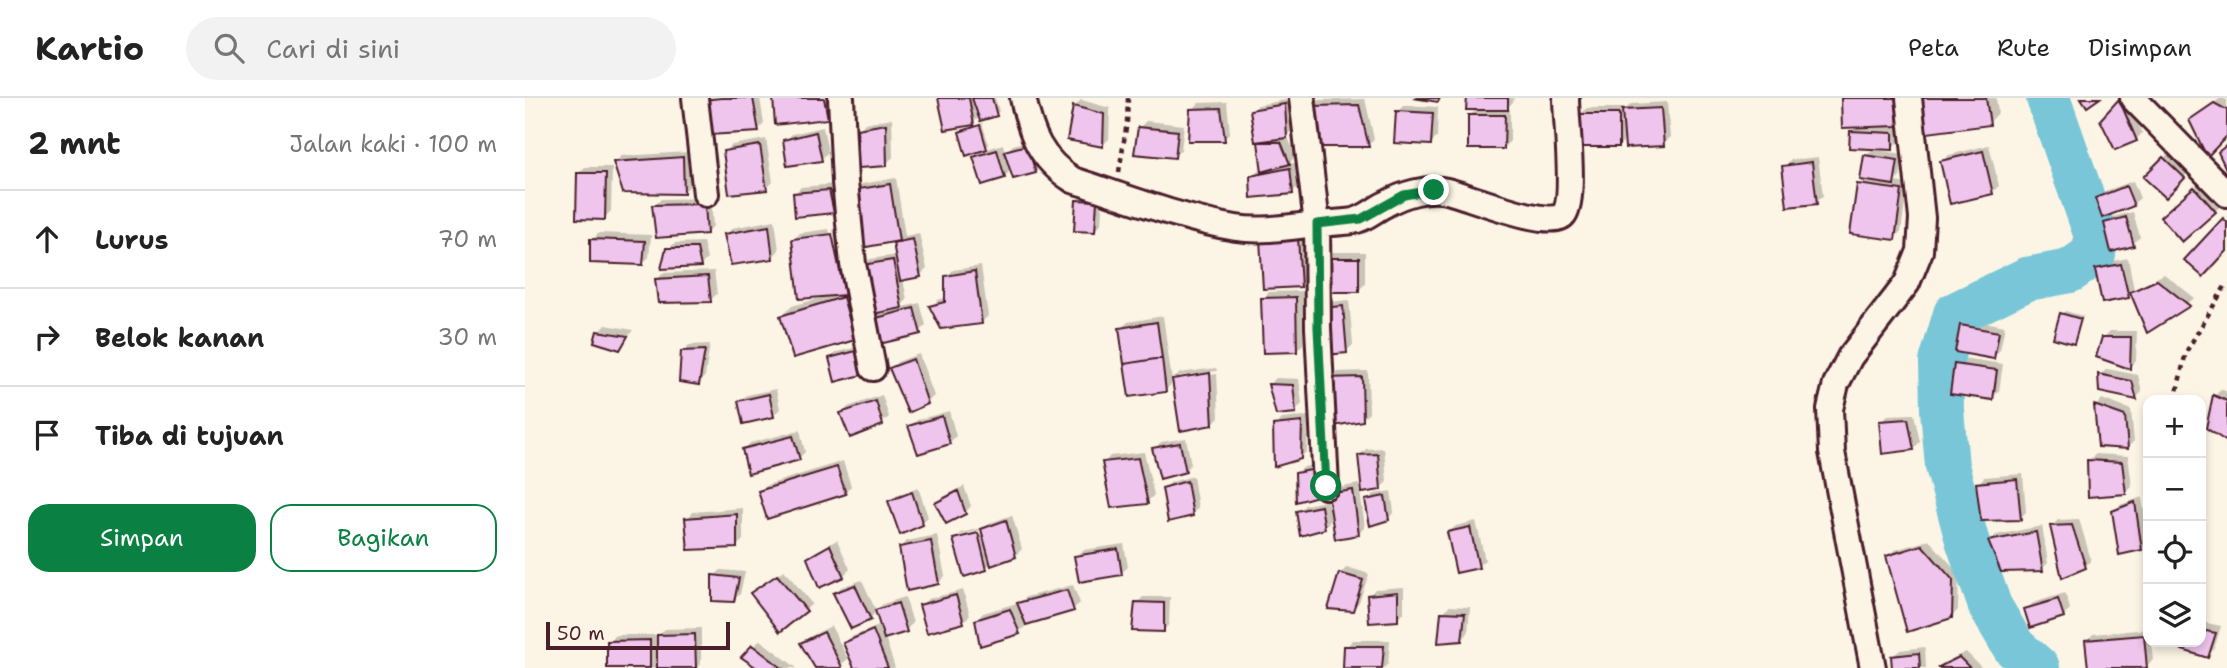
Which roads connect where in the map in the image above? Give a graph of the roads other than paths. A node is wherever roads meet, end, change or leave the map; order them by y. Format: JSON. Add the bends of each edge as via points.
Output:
{"nodes":[{"id":1,"x":695,"y":98,"type":"edge"},
{"id":2,"x":841,"y":98,"type":"edge"},
{"id":3,"x":1023,"y":98,"type":"edge"},
{"id":4,"x":1302,"y":98,"type":"edge"},
{"id":5,"x":1566,"y":98,"type":"edge"},
{"id":6,"x":1909,"y":98,"type":"edge"},
{"id":7,"x":2133,"y":98,"type":"edge"},
{"id":8,"x":706,"y":194,"type":"dead end"},
{"id":9,"x":2227,"y":194,"type":"edge"},
{"id":10,"x":1317,"y":224,"type":"junction"},
{"id":11,"x":873,"y":368,"type":"dead end"},
{"id":12,"x":1326,"y":486,"type":"dead end"},
{"id":13,"x":1873,"y":668,"type":"edge"}],
"edges":[{"from":1,"to":8,"type":"street"},
{"from":2,"to":11,"type":"street","via":[[853,264]]},
{"from":3,"to":10,"type":"street","via":[[1036,143],[1073,180],[1238,228]]},
{"from":4,"to":10,"type":"street"},
{"from":5,"to":10,"type":"street","via":[[1570,180],[1568,204],[1560,218],[1537,217],[1434,190],[1404,195],[1361,219]]},
{"from":6,"to":13,"type":"street","via":[[1922,218],[1920,251],[1907,284],[1850,357],[1830,409],[1832,452]]},
{"from":7,"to":9,"type":"street"},
{"from":10,"to":12,"type":"street"}]}
